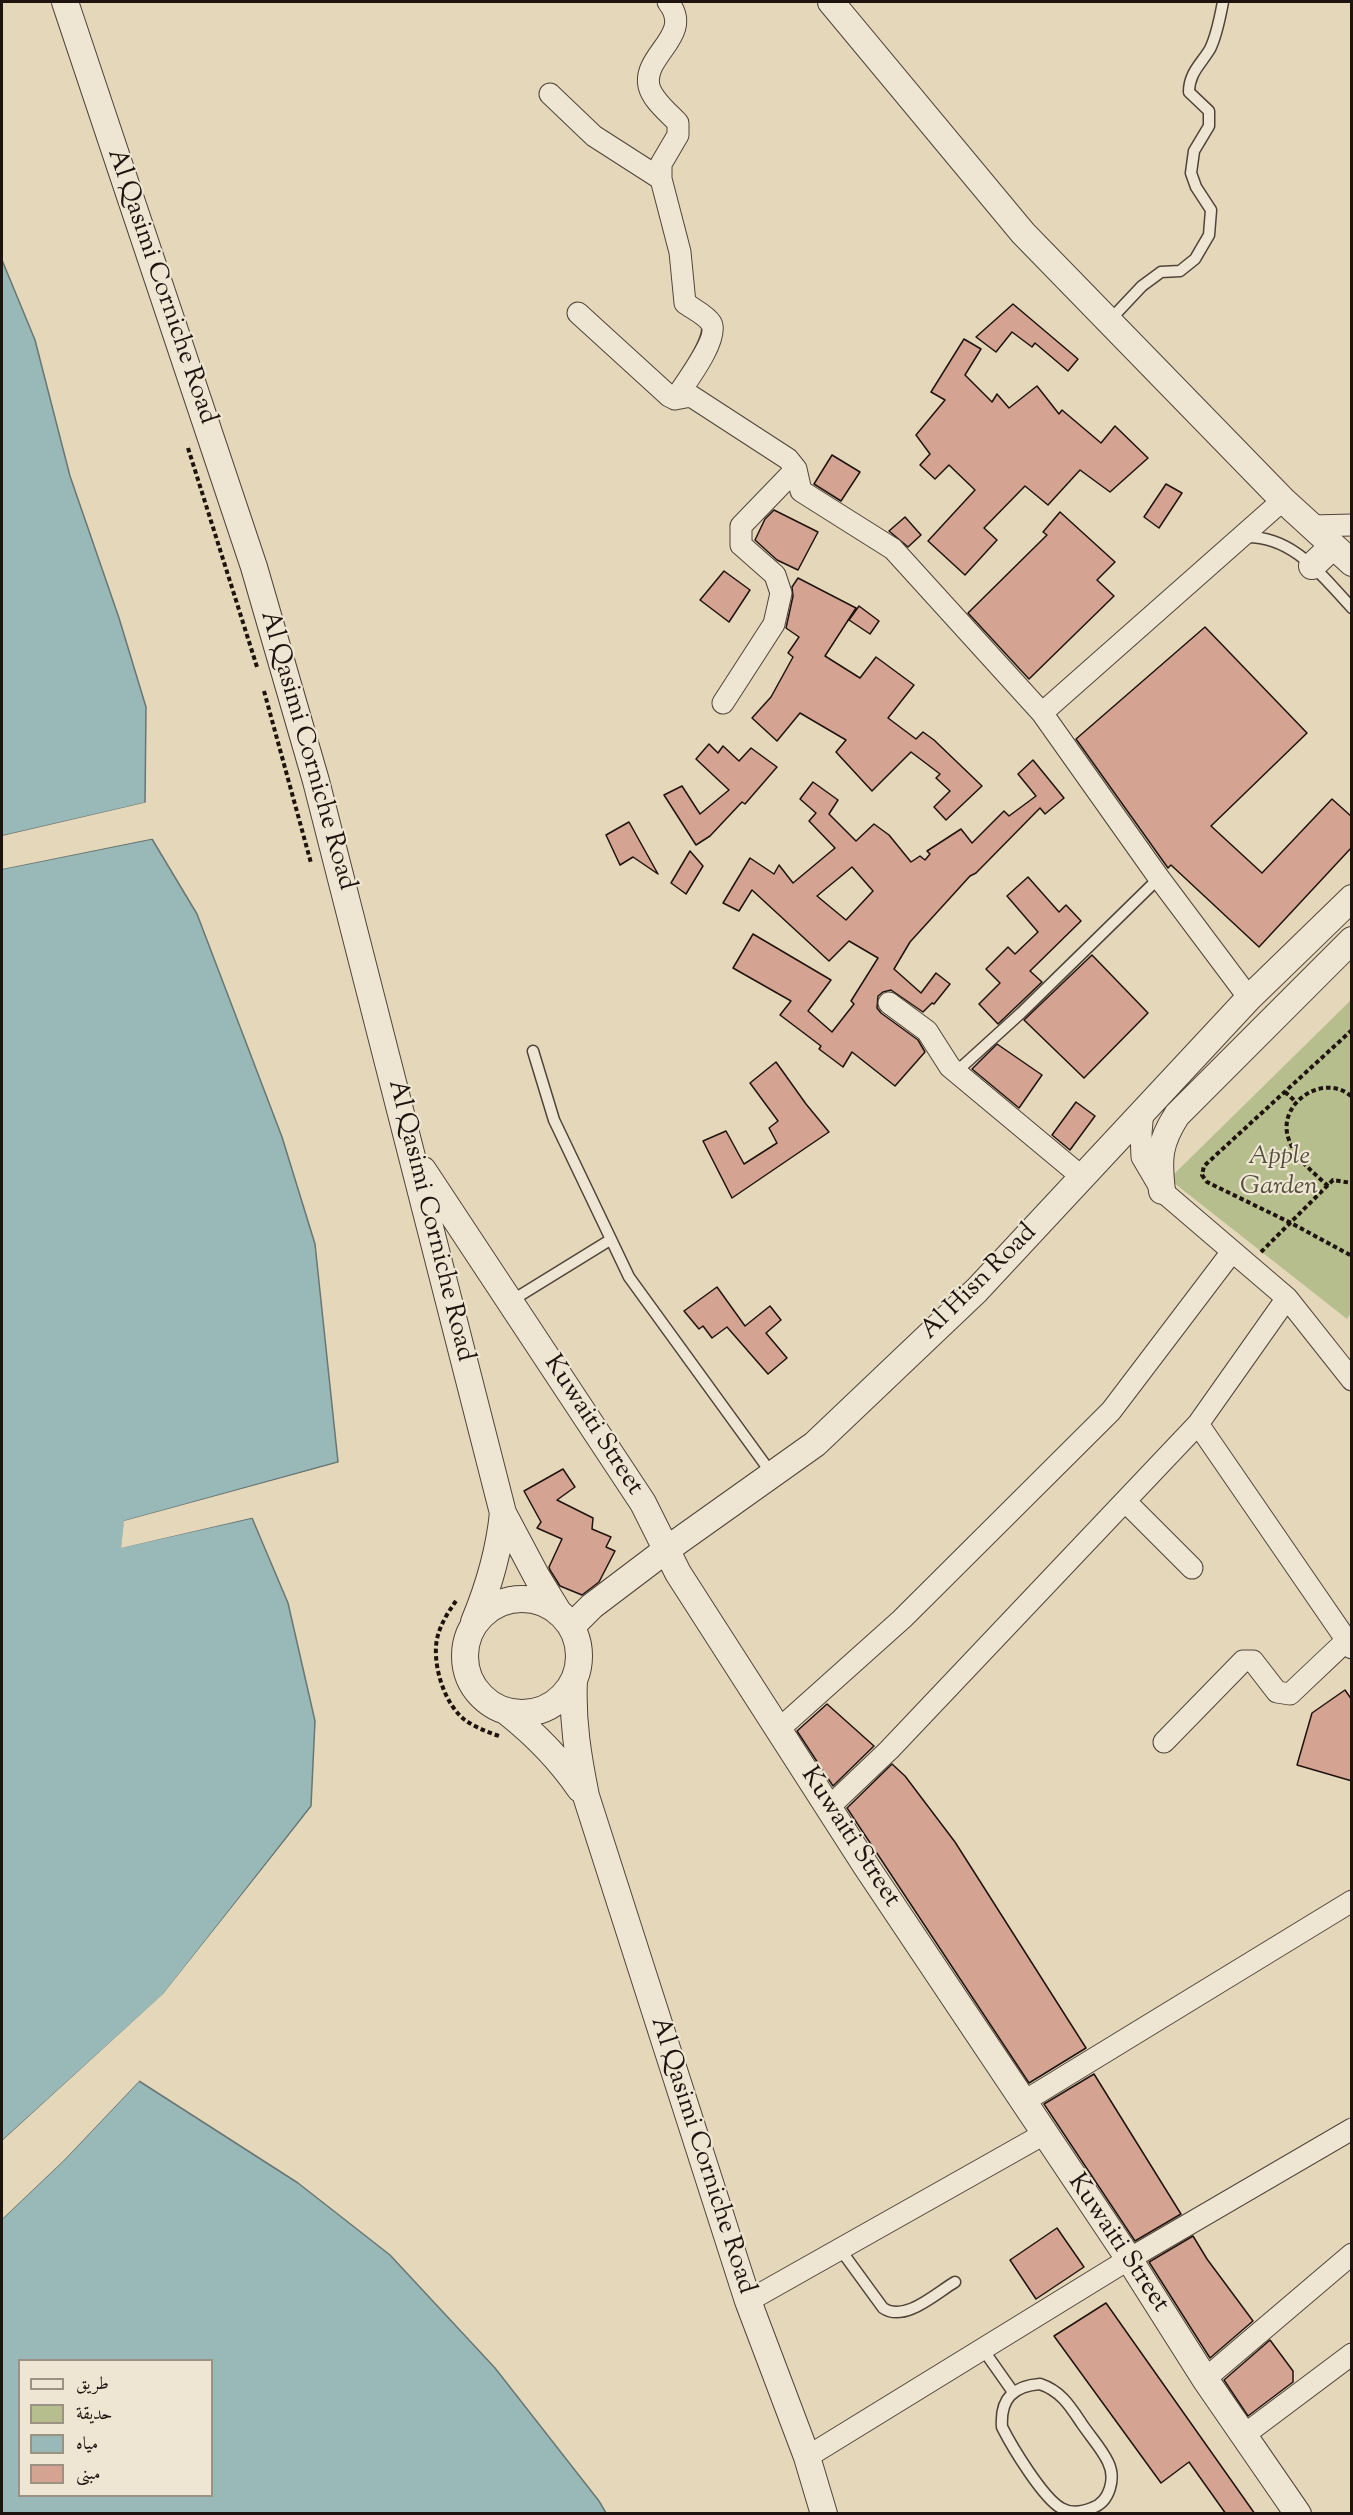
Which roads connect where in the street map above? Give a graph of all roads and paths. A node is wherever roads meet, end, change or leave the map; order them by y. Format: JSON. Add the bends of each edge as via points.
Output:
{"nodes":[{"id":1,"x":65,"y":2,"type":"edge"},
{"id":2,"x":668,"y":2,"type":"edge"},
{"id":3,"x":831,"y":2,"type":"edge"},
{"id":4,"x":1223,"y":2,"type":"edge"},
{"id":5,"x":550,"y":94,"type":"dead end"},
{"id":6,"x":662,"y":179,"type":"junction"},
{"id":7,"x":578,"y":314,"type":"dead end"},
{"id":8,"x":1108,"y":321,"type":"junction"},
{"id":9,"x":675,"y":399,"type":"junction"},
{"id":10,"x":796,"y":469,"type":"junction"},
{"id":11,"x":1283,"y":500,"type":"junction"},
{"id":12,"x":1352,"y":525,"type":"edge"},
{"id":13,"x":1312,"y":526,"type":"junction"},
{"id":14,"x":1240,"y":538,"type":"junction"},
{"id":15,"x":1333,"y":546,"type":"junction"},
{"id":16,"x":1352,"y":563,"type":"edge"},
{"id":17,"x":1312,"y":566,"type":"junction"},
{"id":18,"x":1352,"y":608,"type":"edge"},
{"id":19,"x":723,"y":703,"type":"dead end"},
{"id":20,"x":1042,"y":712,"type":"junction"},
{"id":21,"x":1159,"y":878,"type":"junction"},
{"id":22,"x":1351,"y":897,"type":"edge"},
{"id":23,"x":1352,"y":940,"type":"edge"},
{"id":24,"x":1249,"y":998,"type":"junction"},
{"id":25,"x":888,"y":1003,"type":"dead end"},
{"id":26,"x":1352,"y":1029,"type":"edge"},
{"id":27,"x":533,"y":1051,"type":"dead end"},
{"id":28,"x":956,"y":1072,"type":"junction"},
{"id":29,"x":1285,"y":1092,"type":"junction"},
{"id":30,"x":1352,"y":1096,"type":"edge"},
{"id":31,"x":1296,"y":1102,"type":"junction"},
{"id":32,"x":1143,"y":1110,"type":"junction"},
{"id":33,"x":413,"y":1155,"type":"junction"},
{"id":34,"x":1082,"y":1177,"type":"junction"},
{"id":35,"x":1352,"y":1183,"type":"edge"},
{"id":36,"x":1328,"y":1186,"type":"junction"},
{"id":37,"x":1162,"y":1191,"type":"junction"},
{"id":38,"x":1291,"y":1223,"type":"junction"},
{"id":39,"x":610,"y":1240,"type":"junction"},
{"id":40,"x":1231,"y":1253,"type":"junction"},
{"id":41,"x":1352,"y":1256,"type":"edge"},
{"id":42,"x":1248,"y":1265,"type":"junction"},
{"id":43,"x":1287,"y":1298,"type":"junction"},
{"id":44,"x":511,"y":1301,"type":"junction"},
{"id":45,"x":1351,"y":1378,"type":"edge"},
{"id":46,"x":1198,"y":1424,"type":"junction"},
{"id":47,"x":773,"y":1474,"type":"junction"},
{"id":48,"x":1125,"y":1501,"type":"junction"},
{"id":49,"x":503,"y":1513,"type":"junction"},
{"id":50,"x":666,"y":1550,"type":"junction"},
{"id":51,"x":1192,"y":1568,"type":"dead end"},
{"id":52,"x":565,"y":1620,"type":"junction"},
{"id":53,"x":472,"y":1628,"type":"junction"},
{"id":54,"x":1349,"y":1644,"type":"edge"},
{"id":55,"x":574,"y":1680,"type":"junction"},
{"id":56,"x":507,"y":1712,"type":"junction"},
{"id":57,"x":778,"y":1730,"type":"junction"},
{"id":58,"x":1164,"y":1742,"type":"dead end"},
{"id":59,"x":586,"y":1796,"type":"junction"},
{"id":60,"x":828,"y":1808,"type":"junction"},
{"id":61,"x":1352,"y":1901,"type":"edge"},
{"id":62,"x":1023,"y":2102,"type":"junction"},
{"id":63,"x":1352,"y":2129,"type":"edge"},
{"id":64,"x":1044,"y":2134,"type":"junction"},
{"id":65,"x":840,"y":2249,"type":"junction"},
{"id":66,"x":1352,"y":2254,"type":"edge"},
{"id":67,"x":1129,"y":2259,"type":"junction"},
{"id":68,"x":955,"y":2282,"type":"dead end"},
{"id":69,"x":747,"y":2301,"type":"junction"},
{"id":70,"x":982,"y":2349,"type":"junction"},
{"id":71,"x":1352,"y":2354,"type":"edge"},
{"id":72,"x":1205,"y":2379,"type":"junction"},
{"id":73,"x":1013,"y":2392,"type":"junction"},
{"id":74,"x":1244,"y":2435,"type":"junction"},
{"id":75,"x":807,"y":2457,"type":"junction"},
{"id":76,"x":824,"y":2514,"type":"edge"},
{"id":77,"x":1298,"y":2514,"type":"edge"}],
"edges":[{"from":1,"to":33,"type":"street","name":"Al Qasimi Corniche Road","via":[[254,567],[316,781]]},
{"from":2,"to":6,"type":"street","via":[[675,10],[676,24],[650,71],[649,86],[678,123],[678,135],[661,164]]},
{"from":3,"to":8,"type":"street","via":[[1023,233]]},
{"from":4,"to":8,"type":"lane","via":[[1210,48],[1189,79],[1189,92],[1209,111],[1209,126],[1194,152],[1191,173],[1211,210],[1209,235],[1195,259],[1180,271],[1161,272]]},
{"from":5,"to":6,"type":"street","via":[[594,136]]},
{"from":6,"to":9,"type":"street","via":[[680,252],[685,303],[710,321],[714,330]]},
{"from":7,"to":9,"type":"street"},
{"from":8,"to":11,"type":"street"},
{"from":9,"to":10,"type":"street","via":[[691,396],[788,459]]},
{"from":10,"to":19,"type":"street","via":[[741,526],[741,545],[775,575],[781,593],[774,624]]},
{"from":10,"to":20,"type":"street","via":[[801,491],[892,549]]},
{"from":11,"to":13,"type":"street"},
{"from":11,"to":14,"type":"street"},
{"from":12,"to":13,"type":"street"},
{"from":13,"to":15,"type":"street"},
{"from":14,"to":17,"type":"lane","via":[[1275,541],[1296,551]]},
{"from":14,"to":20,"type":"street"},
{"from":15,"to":16,"type":"street"},
{"from":15,"to":17,"type":"street"},
{"from":17,"to":18,"type":"lane"},
{"from":20,"to":21,"type":"street"},
{"from":21,"to":24,"type":"street"},
{"from":21,"to":28,"type":"lane"},
{"from":22,"to":24,"type":"street","name":"Al Hisn Road"},
{"from":23,"to":37,"type":"street","via":[[1178,1115],[1164,1135],[1159,1161]]},
{"from":24,"to":32,"type":"street","name":"Al Hisn Road"},
{"from":25,"to":28,"type":"street","via":[[927,1031]]},
{"from":26,"to":29,"type":"path"},
{"from":27,"to":39,"type":"lane","via":[[554,1120]]},
{"from":28,"to":34,"type":"street"},
{"from":29,"to":31,"type":"path"},
{"from":29,"to":38,"type":"path","via":[[1204,1166],[1202,1175],[1207,1182]]},
{"from":30,"to":31,"type":"path","via":[[1336,1087],[1323,1087]]},
{"from":31,"to":36,"type":"path","via":[[1287,1120],[1288,1138],[1300,1160]]},
{"from":32,"to":34,"type":"street","name":"Al Hisn Road"},
{"from":32,"to":37,"type":"street","via":[[1142,1157]]},
{"from":33,"to":44,"type":"street","name":"Kuwaiti Street"},
{"from":33,"to":49,"type":"street","name":"Al Qasimi Corniche Road"},
{"from":34,"to":47,"type":"street","name":"Al Hisn Road","via":[[977,1290],[815,1444]]},
{"from":35,"to":36,"type":"path","via":[[1333,1180]]},
{"from":36,"to":38,"type":"path"},
{"from":37,"to":40,"type":"street"},
{"from":38,"to":41,"type":"path"},
{"from":38,"to":42,"type":"path"},
{"from":39,"to":44,"type":"lane"},
{"from":39,"to":47,"type":"lane","via":[[629,1276]]},
{"from":40,"to":42,"type":"street"},
{"from":40,"to":57,"type":"street","via":[[1111,1411],[903,1619]]},
{"from":42,"to":43,"type":"street"},
{"from":43,"to":45,"type":"street"},
{"from":43,"to":46,"type":"street"},
{"from":44,"to":50,"type":"street","name":"Kuwaiti Street","via":[[643,1503]]},
{"from":46,"to":48,"type":"street"},
{"from":46,"to":54,"type":"street"},
{"from":47,"to":50,"type":"street","name":"Al Hisn Road"},
{"from":48,"to":51,"type":"street"},
{"from":48,"to":60,"type":"street","via":[[890,1750]]},
{"from":49,"to":52,"type":"street","name":"Al Qasimi Corniche Road"},
{"from":49,"to":53,"type":"street","name":"Al Qasimi Corniche Road","via":[[490,1584]]},
{"from":50,"to":52,"type":"street","name":"Al Hisn Road","via":[[592,1606]]},
{"from":50,"to":57,"type":"street","name":"Kuwaiti Street"},
{"from":52,"to":53,"type":"street","via":[[542,1602],[522,1599],[502,1602],[484,1612]]},
{"from":52,"to":55,"type":"street","via":[[578,1644]]},
{"from":53,"to":56,"type":"street","via":[[465,1648],[466,1669],[474,1688],[489,1703]]},
{"from":54,"to":58,"type":"street","via":[[1290,1694],[1277,1692],[1253,1661],[1243,1661]]},
{"from":55,"to":56,"type":"street","via":[[558,1700],[534,1712]]},
{"from":55,"to":59,"type":"street","name":"Al Qasimi Corniche Road","via":[[574,1722]]},
{"from":56,"to":59,"type":"street","name":"Al Qasimi Corniche Road","via":[[539,1737]]},
{"from":57,"to":60,"type":"street","name":"Kuwaiti Street"},
{"from":59,"to":69,"type":"street","name":"Al Qasimi Corniche Road"},
{"from":60,"to":62,"type":"street","name":"Kuwaiti Street"},
{"from":61,"to":62,"type":"street"},
{"from":62,"to":64,"type":"street","name":"Kuwaiti Street"},
{"from":63,"to":67,"type":"street"},
{"from":64,"to":65,"type":"street"},
{"from":64,"to":67,"type":"street","name":"Kuwaiti Street"},
{"from":65,"to":68,"type":"lane","via":[[884,2308],[894,2314],[907,2312]]},
{"from":65,"to":69,"type":"street"},
{"from":66,"to":72,"type":"street"},
{"from":67,"to":70,"type":"street"},
{"from":67,"to":72,"type":"street","name":"Kuwaiti Street"},
{"from":69,"to":75,"type":"street","name":"Al Qasimi Corniche Road"},
{"from":70,"to":73,"type":"lane"},
{"from":70,"to":75,"type":"street"},
{"from":71,"to":74,"type":"street"},
{"from":72,"to":74,"type":"street","name":"Kuwaiti Street"},
{"from":73,"to":73,"type":"lane","via":[[1005,2402],[1002,2427],[1050,2499],[1063,2510],[1079,2512],[1096,2507],[1107,2495],[1112,2479],[1108,2462],[1065,2399],[1040,2384],[1026,2385]]},
{"from":74,"to":77,"type":"street","name":"Kuwaiti Street"},
{"from":75,"to":76,"type":"street","name":"Al Qasimi Corniche Road"}]}
